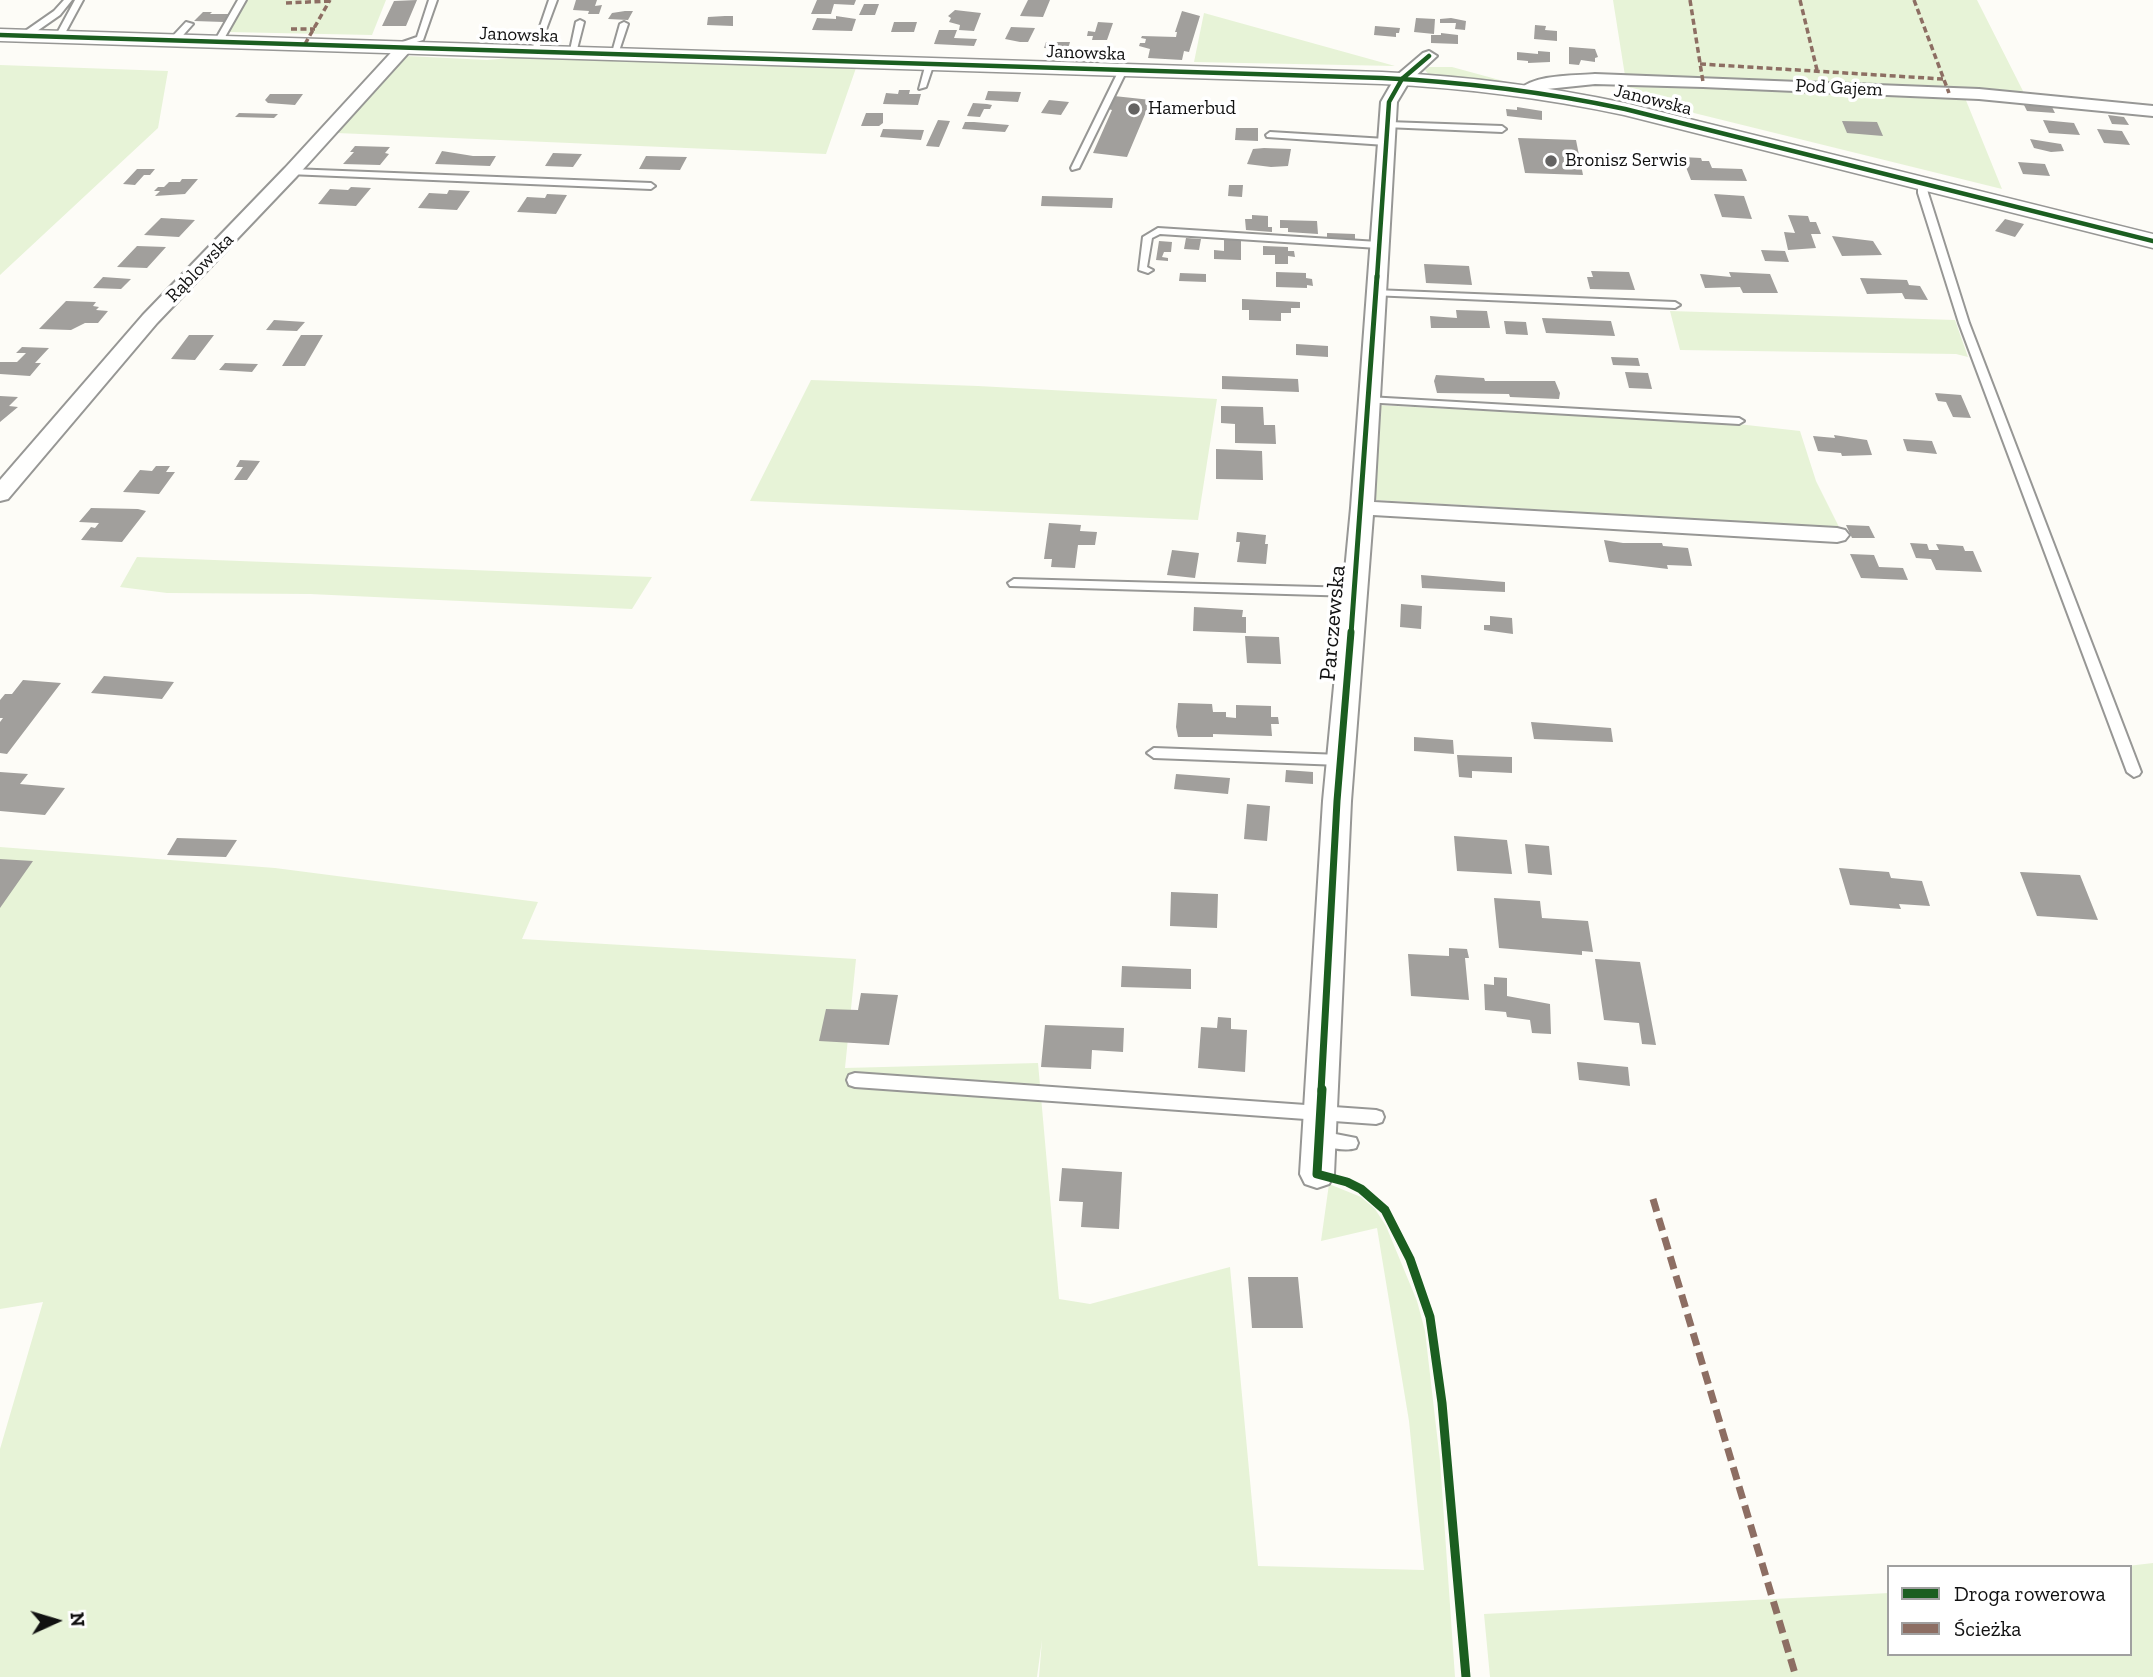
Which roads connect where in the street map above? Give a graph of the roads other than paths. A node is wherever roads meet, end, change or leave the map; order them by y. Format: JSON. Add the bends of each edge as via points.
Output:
{"nodes":[{"id":1,"x":68,"y":0,"type":"edge"},
{"id":2,"x":79,"y":0,"type":"edge"},
{"id":3,"x":242,"y":0,"type":"edge"},
{"id":4,"x":433,"y":0,"type":"edge"},
{"id":5,"x":553,"y":0,"type":"edge"},
{"id":6,"x":580,"y":22,"type":"dead end"},
{"id":7,"x":189,"y":24,"type":"dead end"},
{"id":8,"x":624,"y":24,"type":"dead end"},
{"id":9,"x":0,"y":35,"type":"edge"},
{"id":10,"x":24,"y":36,"type":"junction"},
{"id":11,"x":59,"y":37,"type":"junction"},
{"id":12,"x":174,"y":40,"type":"junction"},
{"id":13,"x":218,"y":42,"type":"junction"},
{"id":14,"x":401,"y":47,"type":"junction"},
{"id":15,"x":534,"y":51,"type":"junction"},
{"id":16,"x":572,"y":52,"type":"junction"},
{"id":17,"x":614,"y":54,"type":"junction"},
{"id":18,"x":1429,"y":56,"type":"dead end"},
{"id":19,"x":930,"y":64,"type":"junction"},
{"id":20,"x":1123,"y":70,"type":"junction"},
{"id":21,"x":1402,"y":79,"type":"junction"},
{"id":22,"x":922,"y":87,"type":"dead end"},
{"id":23,"x":1527,"y":90,"type":"junction"},
{"id":24,"x":2153,"y":110,"type":"edge"},
{"id":25,"x":1502,"y":130,"type":"dead end"},
{"id":26,"x":1387,"y":133,"type":"junction"},
{"id":27,"x":1270,"y":135,"type":"dead end"},
{"id":28,"x":1074,"y":168,"type":"dead end"},
{"id":29,"x":291,"y":172,"type":"junction"},
{"id":30,"x":1922,"y":183,"type":"junction"},
{"id":31,"x":651,"y":186,"type":"dead end"},
{"id":32,"x":2153,"y":241,"type":"edge"},
{"id":33,"x":1378,"y":245,"type":"junction"},
{"id":34,"x":1147,"y":270,"type":"dead end"},
{"id":35,"x":1374,"y":293,"type":"junction"},
{"id":36,"x":1675,"y":304,"type":"dead end"},
{"id":37,"x":1368,"y":400,"type":"junction"},
{"id":38,"x":1739,"y":421,"type":"dead end"},
{"id":39,"x":0,"y":494,"type":"edge"},
{"id":40,"x":1362,"y":508,"type":"junction"},
{"id":41,"x":1837,"y":535,"type":"dead end"},
{"id":42,"x":1014,"y":583,"type":"dead end"},
{"id":43,"x":1354,"y":592,"type":"junction"},
{"id":44,"x":1154,"y":753,"type":"dead end"},
{"id":45,"x":1341,"y":760,"type":"junction"},
{"id":46,"x":2134,"y":772,"type":"dead end"},
{"id":47,"x":855,"y":1080,"type":"dead end"},
{"id":48,"x":1376,"y":1117,"type":"dead end"},
{"id":49,"x":1320,"y":1126,"type":"junction"},
{"id":50,"x":1350,"y":1143,"type":"dead end"},
{"id":51,"x":1317,"y":1174,"type":"dead end"}],
"edges":[{"from":1,"to":10,"type":"lane"},
{"from":2,"to":11,"type":"lane"},
{"from":3,"to":13,"type":"lane"},
{"from":4,"to":14,"type":"lane","via":[[420,38]]},
{"from":5,"to":15,"type":"lane"},
{"from":6,"to":16,"type":"lane"},
{"from":7,"to":12,"type":"lane"},
{"from":8,"to":17,"type":"lane"},
{"from":9,"to":10,"type":"street","name":"Janowska"},
{"from":10,"to":11,"type":"street","name":"Janowska"},
{"from":11,"to":12,"type":"street","name":"Janowska"},
{"from":12,"to":13,"type":"street","name":"Janowska"},
{"from":13,"to":14,"type":"street","name":"Janowska"},
{"from":14,"to":15,"type":"street","name":"Janowska"},
{"from":14,"to":29,"type":"street","name":"Rąblowska"},
{"from":15,"to":16,"type":"street","name":"Janowska"},
{"from":16,"to":17,"type":"street","name":"Janowska"},
{"from":17,"to":19,"type":"street","name":"Janowska"},
{"from":18,"to":21,"type":"street"},
{"from":19,"to":20,"type":"street","name":"Janowska"},
{"from":19,"to":22,"type":"lane"},
{"from":20,"to":21,"type":"street","name":"Janowska"},
{"from":20,"to":28,"type":"lane"},
{"from":21,"to":23,"type":"street","name":"Janowska"},
{"from":21,"to":26,"type":"street","name":"Parczewska","via":[[1389,102]]},
{"from":23,"to":24,"type":"street","name":"Pod Gajem","via":[[1595,79],[1703,82],[1979,94]]},
{"from":23,"to":30,"type":"street","name":"Janowska","via":[[1625,108]]},
{"from":25,"to":26,"type":"lane"},
{"from":26,"to":27,"type":"lane"},
{"from":26,"to":33,"type":"street","name":"Parczewska"},
{"from":29,"to":31,"type":"lane"},
{"from":29,"to":39,"type":"street","name":"Rąblowska","via":[[150,319]]},
{"from":30,"to":32,"type":"street","name":"Janowska"},
{"from":30,"to":46,"type":"lane","via":[[1964,323]]},
{"from":33,"to":34,"type":"lane","via":[[1158,231],[1148,237],[1142,268]]},
{"from":33,"to":35,"type":"street","name":"Parczewska"},
{"from":35,"to":36,"type":"lane"},
{"from":35,"to":37,"type":"street","name":"Parczewska"},
{"from":37,"to":38,"type":"lane"},
{"from":37,"to":40,"type":"street","name":"Parczewska"},
{"from":40,"to":41,"type":"street"},
{"from":40,"to":43,"type":"street","name":"Parczewska"},
{"from":42,"to":43,"type":"lane"},
{"from":43,"to":45,"type":"street","name":"Parczewska"},
{"from":44,"to":45,"type":"lane"},
{"from":45,"to":49,"type":"street","name":"Parczewska"},
{"from":47,"to":49,"type":"lane"},
{"from":48,"to":49,"type":"lane"},
{"from":49,"to":50,"type":"lane"},
{"from":49,"to":51,"type":"street","name":"Parczewska"}]}
